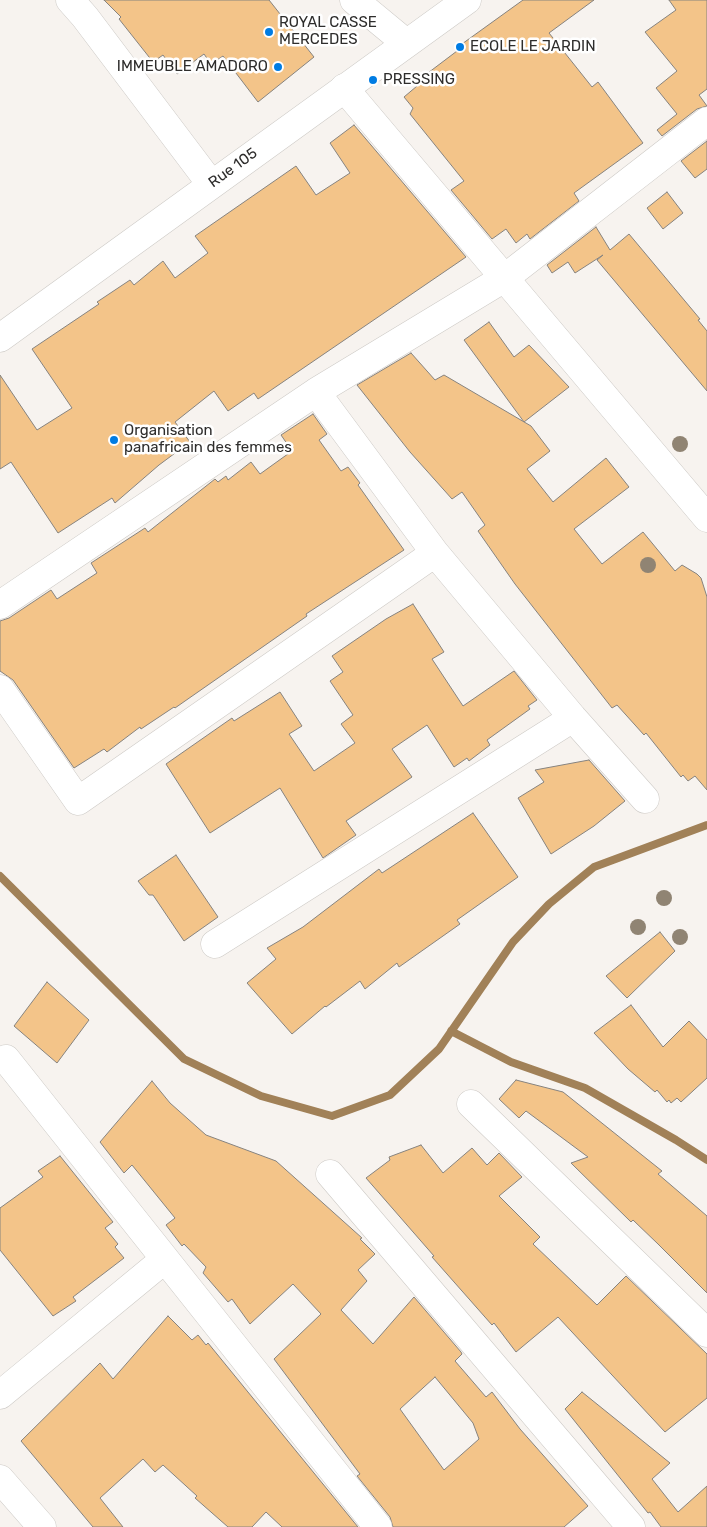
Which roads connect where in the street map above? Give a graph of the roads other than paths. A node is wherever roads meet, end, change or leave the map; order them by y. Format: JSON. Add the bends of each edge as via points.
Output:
{"nodes":[{"id":1,"x":70,"y":0,"type":"edge"},
{"id":2,"x":354,"y":0,"type":"edge"},
{"id":3,"x":467,"y":0,"type":"edge"},
{"id":4,"x":406,"y":43,"type":"junction"},
{"id":5,"x":344,"y":88,"type":"junction"},
{"id":6,"x":707,"y":121,"type":"edge"},
{"id":7,"x":211,"y":184,"type":"junction"},
{"id":8,"x":506,"y":277,"type":"junction"},
{"id":9,"x":0,"y":338,"type":"edge"},
{"id":10,"x":316,"y":392,"type":"junction"},
{"id":11,"x":705,"y":513,"type":"edge"},
{"id":12,"x":436,"y":553,"type":"junction"},
{"id":13,"x":0,"y":605,"type":"edge"},
{"id":14,"x":0,"y":689,"type":"edge"},
{"id":15,"x":573,"y":718,"type":"junction"},
{"id":16,"x":645,"y":799,"type":"dead end"},
{"id":17,"x":215,"y":944,"type":"dead end"},
{"id":18,"x":6,"y":1059,"type":"dead end"},
{"id":19,"x":471,"y":1104,"type":"dead end"},
{"id":20,"x":330,"y":1174,"type":"dead end"},
{"id":21,"x":165,"y":1259,"type":"junction"},
{"id":22,"x":707,"y":1333,"type":"edge"},
{"id":23,"x":0,"y":1395,"type":"edge"},
{"id":24,"x":0,"y":1479,"type":"edge"},
{"id":25,"x":42,"y":1527,"type":"edge"},
{"id":26,"x":378,"y":1527,"type":"edge"},
{"id":27,"x":631,"y":1527,"type":"edge"}],
"edges":[{"from":1,"to":7,"type":"street"},
{"from":2,"to":4,"type":"street"},
{"from":3,"to":4,"type":"street","name":"Rue 105"},
{"from":4,"to":5,"type":"street","name":"Rue 105"},
{"from":5,"to":7,"type":"street","name":"Rue 105"},
{"from":5,"to":8,"type":"street"},
{"from":6,"to":8,"type":"street"},
{"from":7,"to":9,"type":"street","name":"Rue 105"},
{"from":8,"to":10,"type":"street"},
{"from":8,"to":11,"type":"street"},
{"from":10,"to":12,"type":"street"},
{"from":10,"to":13,"type":"street"},
{"from":12,"to":14,"type":"street","via":[[78,801]]},
{"from":12,"to":15,"type":"street"},
{"from":15,"to":16,"type":"street"},
{"from":15,"to":17,"type":"street"},
{"from":18,"to":21,"type":"street"},
{"from":19,"to":22,"type":"street"},
{"from":20,"to":27,"type":"street"},
{"from":21,"to":23,"type":"street"},
{"from":21,"to":26,"type":"street"},
{"from":24,"to":25,"type":"street"}]}
